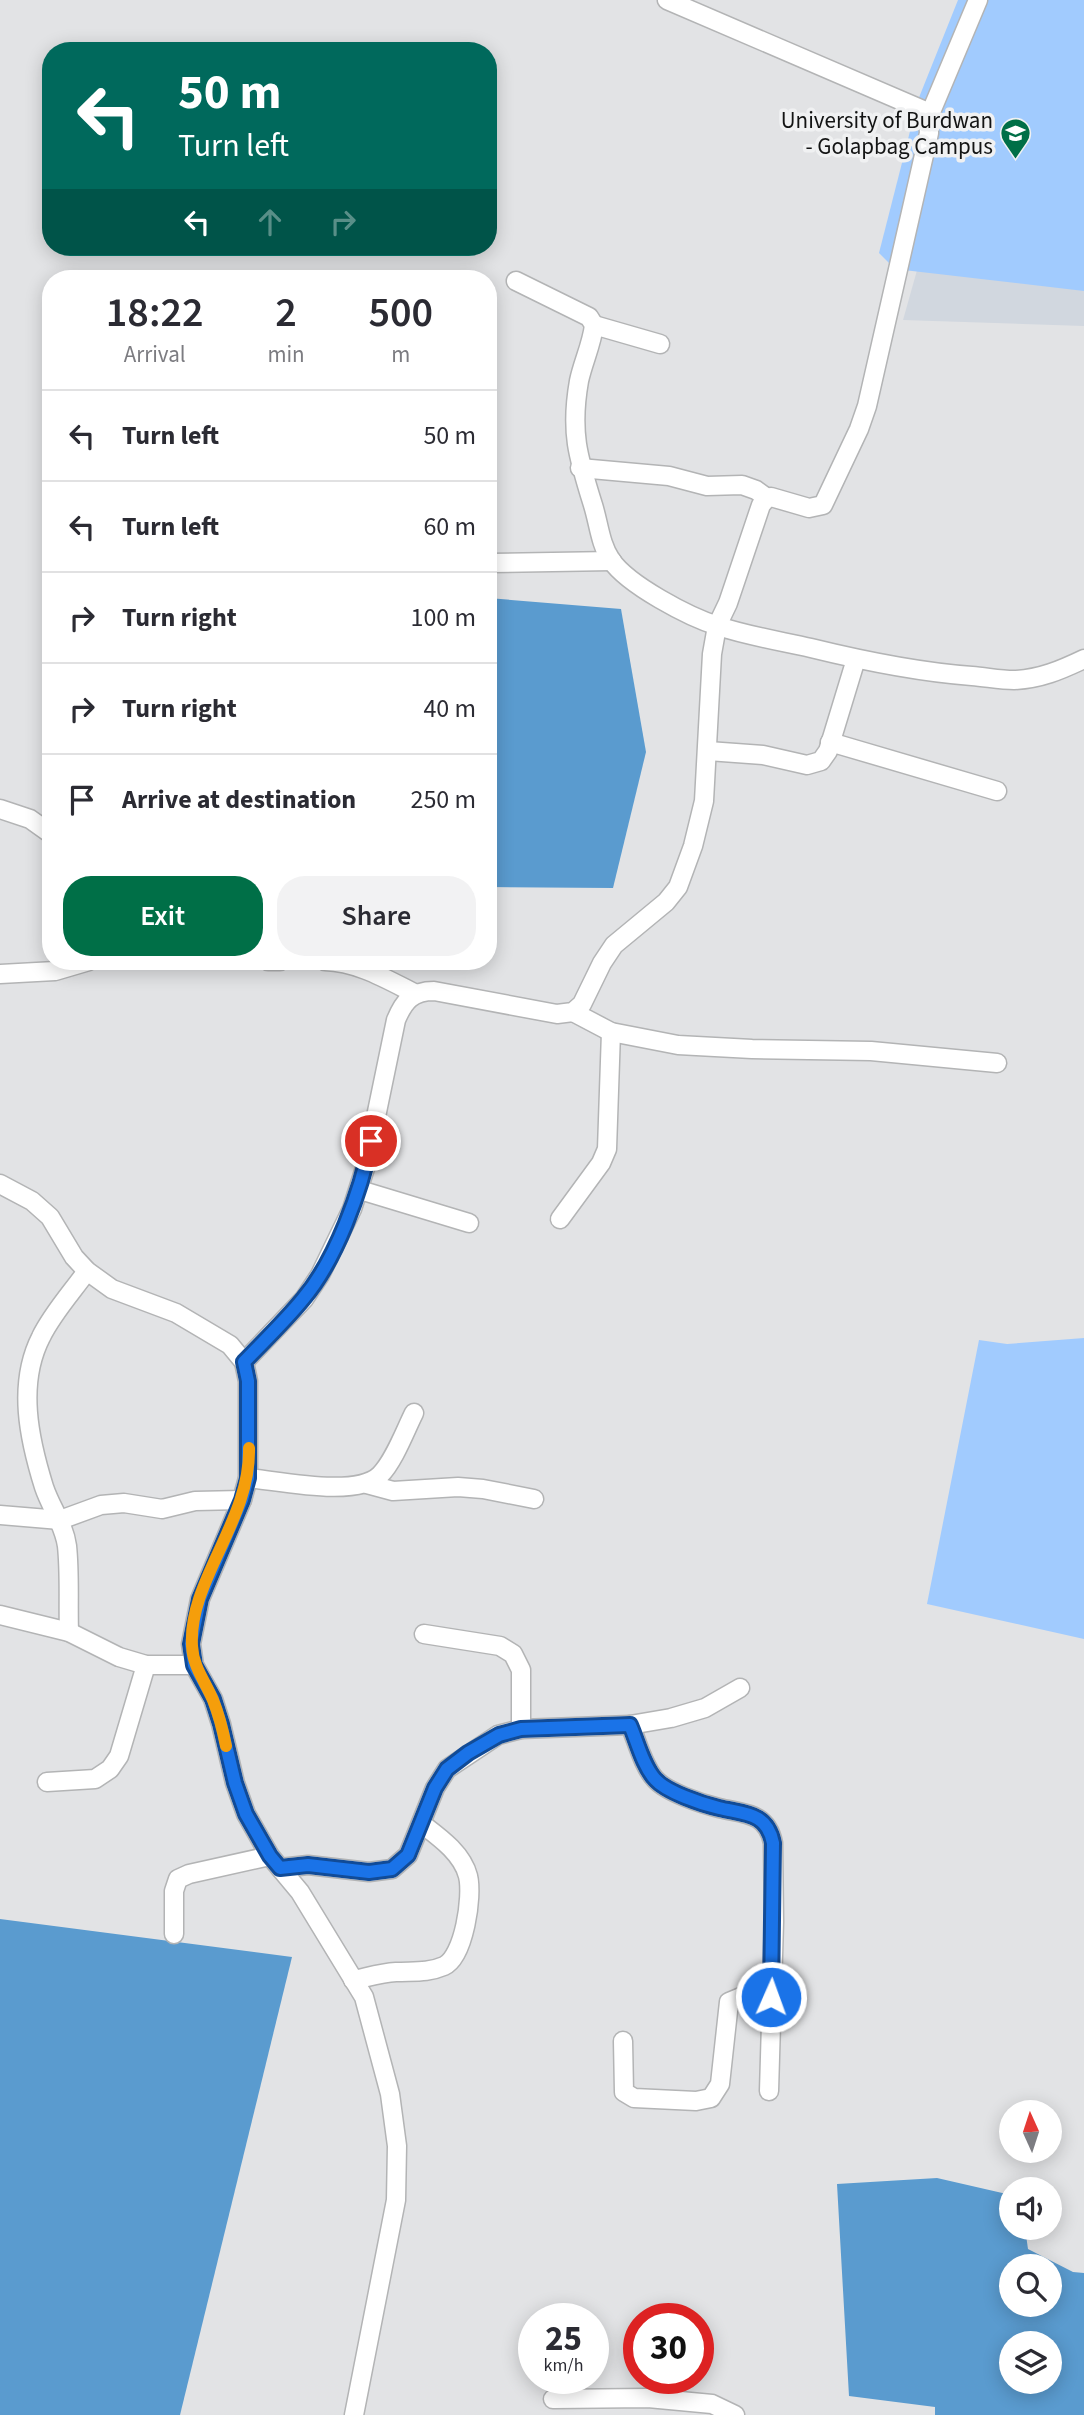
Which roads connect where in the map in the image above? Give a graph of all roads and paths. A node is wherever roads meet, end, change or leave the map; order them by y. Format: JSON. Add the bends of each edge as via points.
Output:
{"nodes":[{"id":1,"x":667,"y":0,"type":"edge"},
{"id":2,"x":978,"y":0,"type":"edge"},
{"id":3,"x":928,"y":119,"type":"junction"},
{"id":4,"x":516,"y":281,"type":"dead end"},
{"id":5,"x":594,"y":325,"type":"junction"},
{"id":6,"x":660,"y":344,"type":"dead end"},
{"id":7,"x":580,"y":468,"type":"junction"},
{"id":8,"x":766,"y":498,"type":"junction"},
{"id":9,"x":612,"y":561,"type":"junction"},
{"id":10,"x":497,"y":563,"type":"edge"},
{"id":11,"x":717,"y":626,"type":"junction"},
{"id":12,"x":856,"y":659,"type":"junction"},
{"id":13,"x":1084,"y":659,"type":"edge"},
{"id":14,"x":830,"y":743,"type":"junction"},
{"id":15,"x":708,"y":751,"type":"junction"},
{"id":16,"x":997,"y":791,"type":"dead end"},
{"id":17,"x":0,"y":809,"type":"edge"},
{"id":18,"x":42,"y":828,"type":"edge"},
{"id":19,"x":58,"y":970,"type":"edge"},
{"id":20,"x":374,"y":970,"type":"edge"},
{"id":21,"x":0,"y":974,"type":"edge"},
{"id":22,"x":416,"y":994,"type":"junction"},
{"id":23,"x":572,"y":1012,"type":"junction"},
{"id":24,"x":611,"y":1032,"type":"junction"},
{"id":25,"x":997,"y":1063,"type":"dead end"},
{"id":26,"x":0,"y":1184,"type":"edge"},
{"id":27,"x":360,"y":1190,"type":"junction"},
{"id":28,"x":560,"y":1219,"type":"dead end"},
{"id":29,"x":469,"y":1223,"type":"dead end"},
{"id":30,"x":87,"y":1271,"type":"junction"},
{"id":31,"x":244,"y":1362,"type":"junction"},
{"id":32,"x":414,"y":1413,"type":"dead end"},
{"id":33,"x":248,"y":1478,"type":"junction"},
{"id":34,"x":367,"y":1484,"type":"junction"},
{"id":35,"x":534,"y":1499,"type":"dead end"},
{"id":36,"x":242,"y":1500,"type":"junction"},
{"id":37,"x":0,"y":1515,"type":"edge"},
{"id":38,"x":60,"y":1520,"type":"junction"},
{"id":39,"x":0,"y":1615,"type":"edge"},
{"id":40,"x":69,"y":1632,"type":"junction"},
{"id":41,"x":424,"y":1634,"type":"dead end"},
{"id":42,"x":146,"y":1665,"type":"junction"},
{"id":43,"x":194,"y":1665,"type":"junction"},
{"id":44,"x":740,"y":1688,"type":"dead end"},
{"id":45,"x":630,"y":1725,"type":"junction"},
{"id":46,"x":521,"y":1729,"type":"junction"},
{"id":47,"x":47,"y":1782,"type":"dead end"},
{"id":48,"x":422,"y":1824,"type":"junction"},
{"id":49,"x":275,"y":1862,"type":"junction"},
{"id":50,"x":174,"y":1934,"type":"dead end"},
{"id":51,"x":354,"y":1980,"type":"junction"},
{"id":52,"x":771,"y":1997,"type":"junction"},
{"id":53,"x":623,"y":2041,"type":"dead end"},
{"id":54,"x":769,"y":2091,"type":"dead end"},
{"id":55,"x":553,"y":2399,"type":"dead end"},
{"id":56,"x":354,"y":2415,"type":"edge"},
{"id":57,"x":735,"y":2415,"type":"edge"}],
"edges":[{"from":1,"to":3,"type":"street","via":[[923,110]]},
{"from":2,"to":3,"type":"street"},
{"from":3,"to":8,"type":"street","via":[[929,133],[886,327],[859,429],[823,505],[809,508],[778,497]]},
{"from":4,"to":5,"type":"street","via":[[589,317]]},
{"from":5,"to":6,"type":"street"},
{"from":5,"to":7,"type":"street","via":[[574,422]]},
{"from":7,"to":8,"type":"street","via":[[669,476],[707,486],[742,485]]},
{"from":7,"to":9,"type":"street","via":[[600,537]]},
{"from":8,"to":11,"type":"street"},
{"from":9,"to":10,"type":"street"},
{"from":9,"to":11,"type":"street","via":[[660,599]]},
{"from":11,"to":12,"type":"street"},
{"from":11,"to":15,"type":"street"},
{"from":12,"to":13,"type":"street","via":[[926,673],[1013,680],[1039,677]]},
{"from":12,"to":14,"type":"street"},
{"from":14,"to":15,"type":"street","via":[[821,761],[807,765],[763,755]]},
{"from":14,"to":16,"type":"street"},
{"from":15,"to":23,"type":"street","via":[[704,801],[678,887],[614,945],[582,1004]]},
{"from":17,"to":18,"type":"street"},
{"from":19,"to":21,"type":"street"},
{"from":20,"to":22,"type":"street"},
{"from":22,"to":23,"type":"street","via":[[434,991],[557,1014]]},
{"from":22,"to":27,"type":"street","via":[[403,1004],[396,1020]]},
{"from":23,"to":24,"type":"street"},
{"from":24,"to":25,"type":"street","via":[[678,1045],[871,1051]]},
{"from":24,"to":28,"type":"street","via":[[607,1149]]},
{"from":26,"to":30,"type":"street","via":[[32,1200],[50,1217]]},
{"from":27,"to":29,"type":"street"},
{"from":27,"to":31,"type":"street","via":[[304,1299]]},
{"from":30,"to":31,"type":"street","via":[[112,1289],[176,1313],[230,1345]]},
{"from":30,"to":38,"type":"street","via":[[42,1334],[30,1359],[27,1400],[32,1447]]},
{"from":31,"to":33,"type":"street"},
{"from":32,"to":34,"type":"street","via":[[383,1473]]},
{"from":33,"to":34,"type":"street","via":[[345,1488]]},
{"from":33,"to":36,"type":"street"},
{"from":34,"to":35,"type":"street","via":[[393,1491],[483,1489]]},
{"from":36,"to":38,"type":"street","via":[[195,1501],[162,1509],[124,1503],[101,1505]]},
{"from":36,"to":43,"type":"street","via":[[200,1599],[191,1644]]},
{"from":37,"to":38,"type":"street"},
{"from":38,"to":40,"type":"street","via":[[67,1546]]},
{"from":39,"to":40,"type":"street"},
{"from":40,"to":42,"type":"street","via":[[118,1657]]},
{"from":41,"to":46,"type":"street","via":[[500,1646],[513,1654],[521,1670]]},
{"from":42,"to":43,"type":"street"},
{"from":42,"to":47,"type":"street","via":[[119,1756],[110,1769],[95,1779]]},
{"from":43,"to":49,"type":"street","via":[[213,1699],[246,1814]]},
{"from":44,"to":45,"type":"street","via":[[705,1708]]},
{"from":45,"to":46,"type":"street"},
{"from":45,"to":52,"type":"street","via":[[653,1778],[716,1807],[752,1815],[771,1833]]},
{"from":46,"to":48,"type":"street","via":[[499,1735],[447,1769]]},
{"from":48,"to":49,"type":"street","via":[[408,1855],[392,1869],[369,1872]]},
{"from":48,"to":51,"type":"street","via":[[446,1842],[468,1876],[468,1908],[458,1954],[445,1966],[426,1972],[381,1973]]},
{"from":49,"to":50,"type":"street","via":[[189,1874],[178,1880]]},
{"from":49,"to":51,"type":"street","via":[[300,1892]]},
{"from":51,"to":56,"type":"street","via":[[377,2041],[397,2146],[396,2200]]},
{"from":52,"to":53,"type":"street","via":[[740,1997],[729,2002],[720,2084],[711,2098],[634,2098],[624,2092]]},
{"from":52,"to":54,"type":"street"},
{"from":55,"to":57,"type":"street","via":[[712,2404]]}]}
